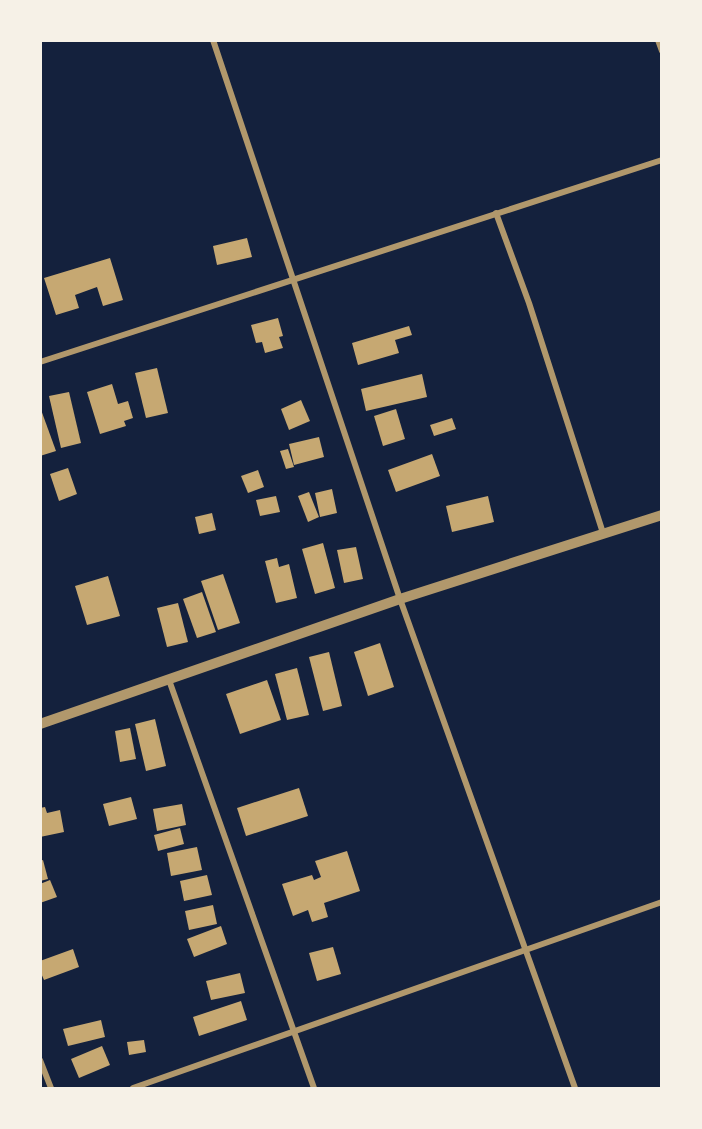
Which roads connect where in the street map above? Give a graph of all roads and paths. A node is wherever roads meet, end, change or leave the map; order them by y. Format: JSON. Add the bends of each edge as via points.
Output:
{"nodes":[{"id":1,"x":213,"y":40,"type":"edge"},
{"id":2,"x":658,"y":40,"type":"edge"},
{"id":3,"x":662,"y":51,"type":"edge"},
{"id":4,"x":662,"y":160,"type":"edge"},
{"id":5,"x":496,"y":213,"type":"junction"},
{"id":6,"x":292,"y":279,"type":"junction"},
{"id":7,"x":40,"y":362,"type":"edge"},
{"id":8,"x":662,"y":515,"type":"edge"},
{"id":9,"x":603,"y":533,"type":"junction"},
{"id":10,"x":400,"y":600,"type":"junction"},
{"id":11,"x":169,"y":680,"type":"junction"},
{"id":12,"x":40,"y":724,"type":"edge"},
{"id":13,"x":662,"y":902,"type":"edge"},
{"id":14,"x":526,"y":950,"type":"junction"},
{"id":15,"x":294,"y":1032,"type":"junction"},
{"id":16,"x":40,"y":1060,"type":"edge"},
{"id":17,"x":51,"y":1089,"type":"edge"},
{"id":18,"x":133,"y":1089,"type":"edge"},
{"id":19,"x":314,"y":1089,"type":"edge"},
{"id":20,"x":575,"y":1089,"type":"edge"}],
"edges":[{"from":1,"to":6,"type":"street"},
{"from":2,"to":3,"type":"street"},
{"from":4,"to":5,"type":"street"},
{"from":5,"to":6,"type":"street"},
{"from":5,"to":9,"type":"street"},
{"from":6,"to":7,"type":"street"},
{"from":6,"to":10,"type":"street"},
{"from":8,"to":9,"type":"street"},
{"from":9,"to":10,"type":"street"},
{"from":10,"to":11,"type":"street"},
{"from":10,"to":14,"type":"street"},
{"from":11,"to":12,"type":"street"},
{"from":11,"to":15,"type":"street"},
{"from":13,"to":14,"type":"street"},
{"from":14,"to":15,"type":"street"},
{"from":14,"to":20,"type":"street"},
{"from":15,"to":18,"type":"street"},
{"from":15,"to":19,"type":"street"},
{"from":16,"to":17,"type":"street"}]}
